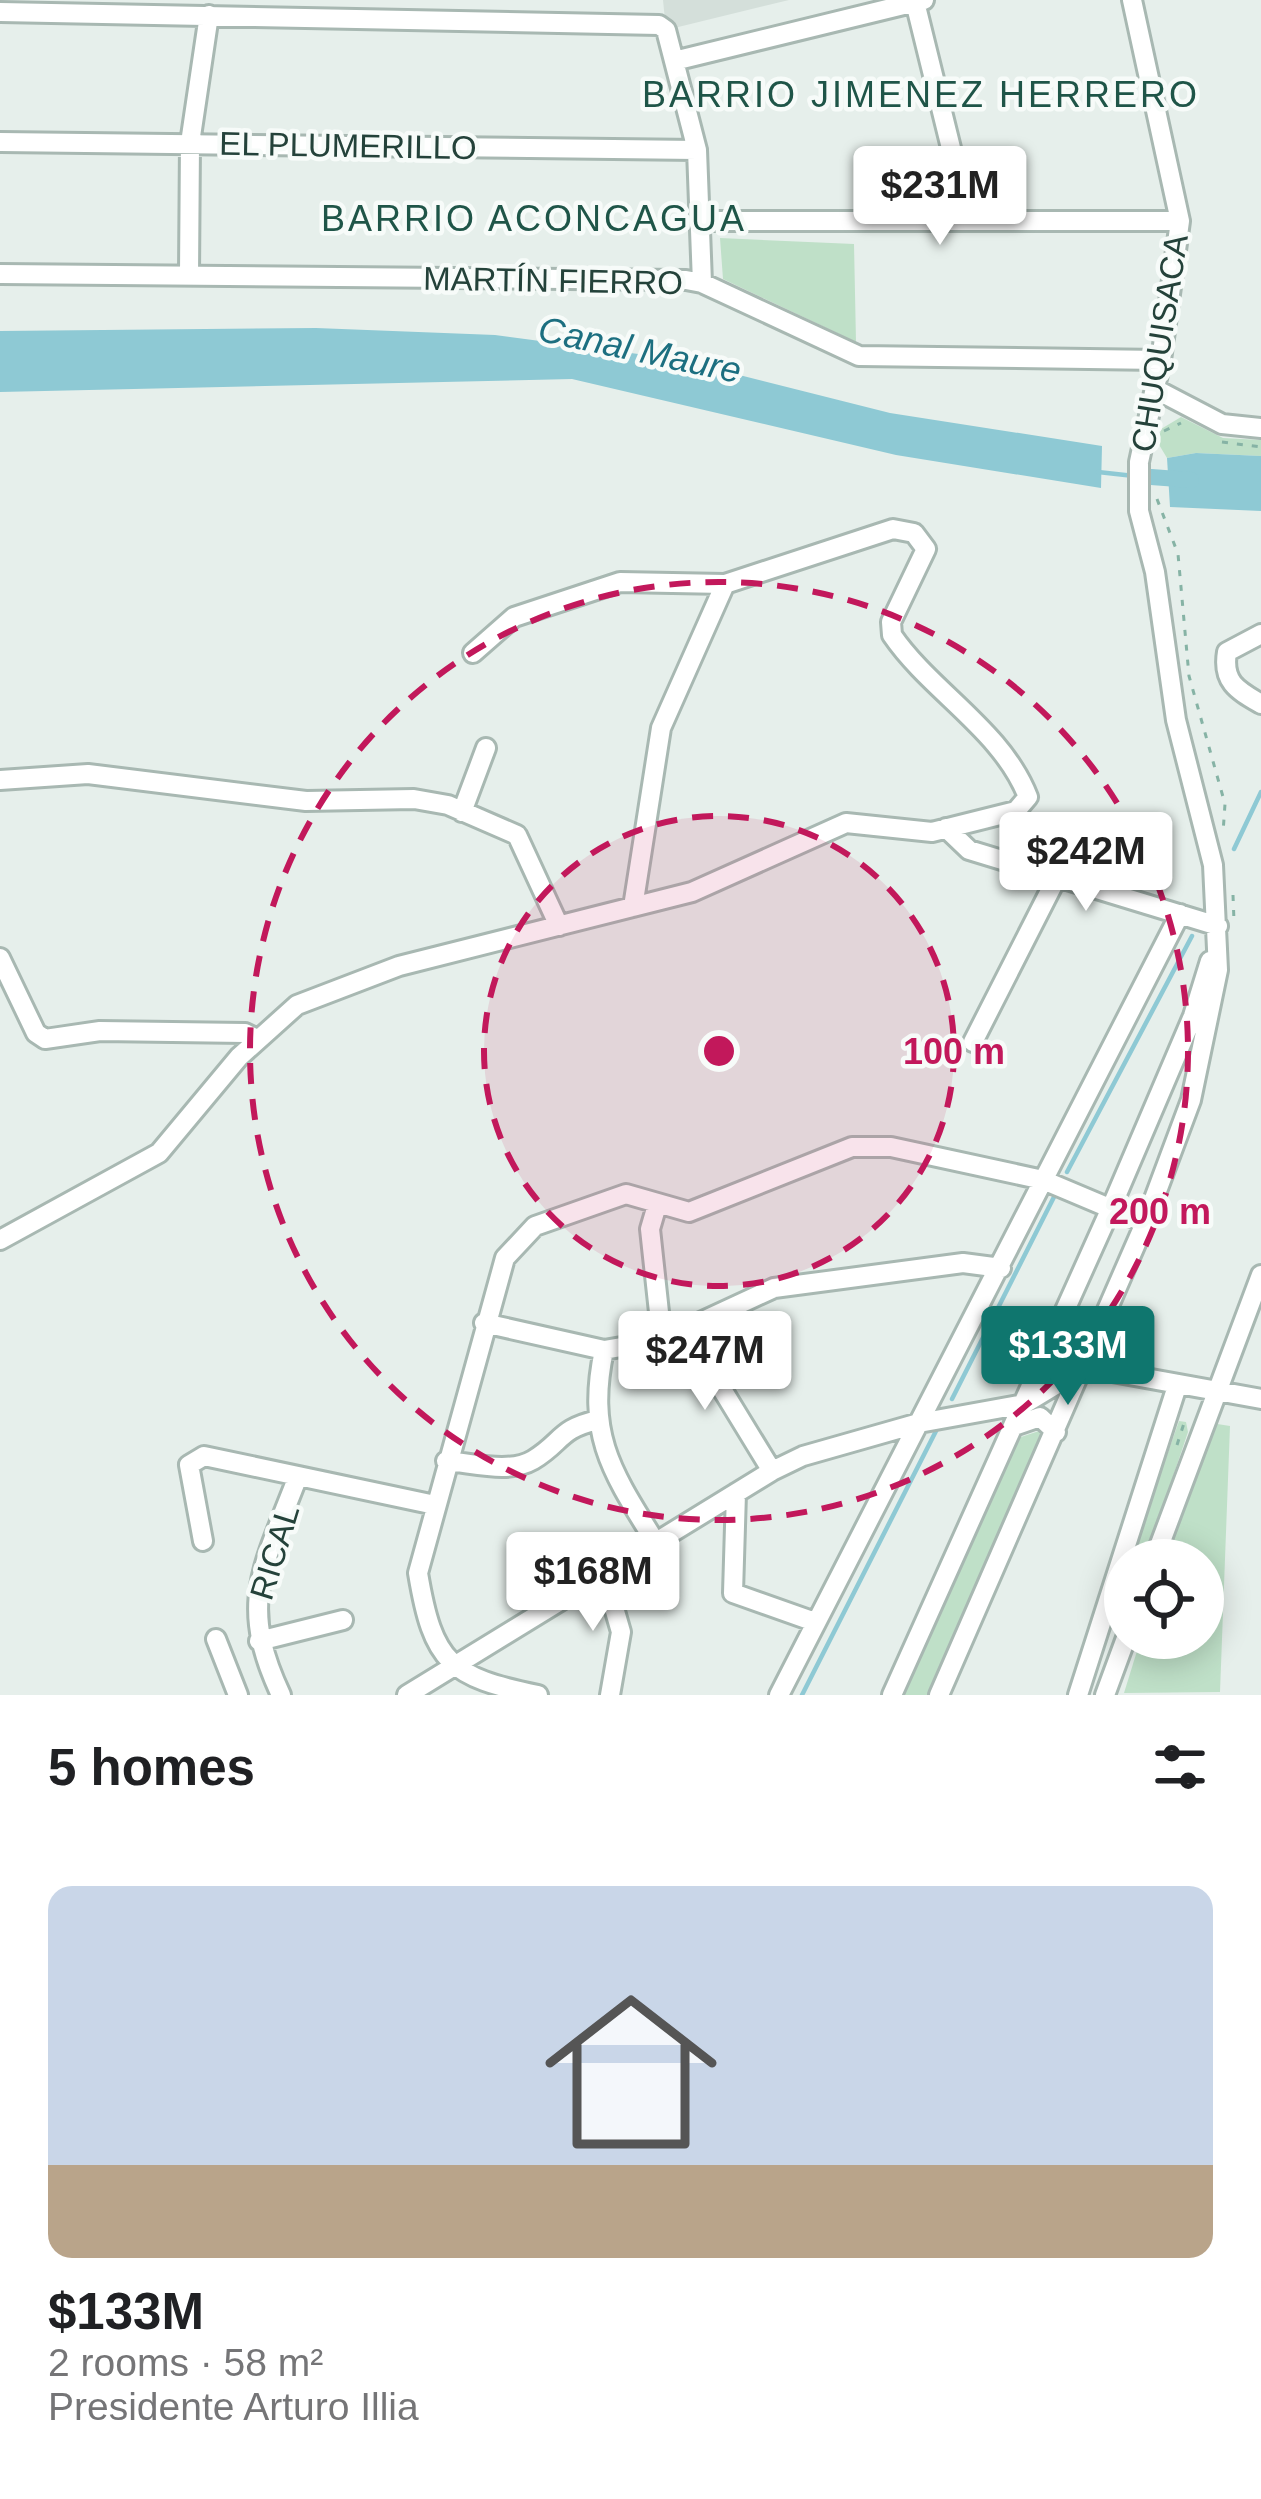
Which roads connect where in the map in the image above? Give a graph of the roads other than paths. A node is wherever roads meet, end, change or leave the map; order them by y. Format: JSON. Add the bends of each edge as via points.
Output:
{"nodes":[{"id":1,"x":1132,"y":0,"type":"edge"},
{"id":2,"x":920,"y":1,"type":"edge"},
{"id":3,"x":0,"y":12,"type":"edge"},
{"id":4,"x":209,"y":15,"type":"junction"},
{"id":5,"x":674,"y":61,"type":"junction"},
{"id":6,"x":0,"y":142,"type":"edge"},
{"id":7,"x":190,"y":143,"type":"junction"},
{"id":8,"x":697,"y":150,"type":"junction"},
{"id":9,"x":700,"y":221,"type":"junction"},
{"id":10,"x":970,"y":221,"type":"junction"},
{"id":11,"x":1180,"y":221,"type":"junction"},
{"id":12,"x":0,"y":274,"type":"edge"},
{"id":13,"x":189,"y":274,"type":"junction"},
{"id":14,"x":702,"y":283,"type":"junction"},
{"id":15,"x":1161,"y":361,"type":"junction"},
{"id":16,"x":1154,"y":389,"type":"junction"},
{"id":17,"x":1261,"y":428,"type":"edge"},
{"id":18,"x":725,"y":584,"type":"junction"},
{"id":19,"x":1261,"y":634,"type":"edge"},
{"id":20,"x":473,"y":653,"type":"dead end"},
{"id":21,"x":1261,"y":704,"type":"edge"},
{"id":22,"x":487,"y":748,"type":"dead end"},
{"id":23,"x":0,"y":780,"type":"edge"},
{"id":24,"x":462,"y":812,"type":"junction"},
{"id":25,"x":946,"y":828,"type":"junction"},
{"id":26,"x":1057,"y":877,"type":"junction"},
{"id":27,"x":633,"y":907,"type":"junction"},
{"id":28,"x":1180,"y":914,"type":"junction"},
{"id":29,"x":560,"y":926,"type":"junction"},
{"id":30,"x":1223,"y":933,"type":"junction"},
{"id":31,"x":0,"y":958,"type":"edge"},
{"id":32,"x":257,"y":1039,"type":"junction"},
{"id":33,"x":973,"y":1042,"type":"dead end"},
{"id":34,"x":1043,"y":1180,"type":"junction"},
{"id":35,"x":657,"y":1205,"type":"junction"},
{"id":36,"x":1111,"y":1208,"type":"junction"},
{"id":37,"x":1145,"y":1222,"type":"junction"},
{"id":38,"x":0,"y":1240,"type":"edge"},
{"id":39,"x":1000,"y":1268,"type":"junction"},
{"id":40,"x":1261,"y":1276,"type":"edge"},
{"id":41,"x":484,"y":1323,"type":"junction"},
{"id":42,"x":684,"y":1327,"type":"junction"},
{"id":43,"x":662,"y":1340,"type":"junction"},
{"id":44,"x":604,"y":1350,"type":"junction"},
{"id":45,"x":1084,"y":1367,"type":"junction"},
{"id":46,"x":1196,"y":1388,"type":"junction"},
{"id":47,"x":1261,"y":1399,"type":"edge"},
{"id":48,"x":1024,"y":1403,"type":"junction"},
{"id":49,"x":598,"y":1420,"type":"junction"},
{"id":50,"x":919,"y":1423,"type":"junction"},
{"id":51,"x":1013,"y":1426,"type":"junction"},
{"id":52,"x":1056,"y":1432,"type":"junction"},
{"id":53,"x":446,"y":1461,"type":"junction"},
{"id":54,"x":772,"y":1471,"type":"junction"},
{"id":55,"x":298,"y":1476,"type":"junction"},
{"id":56,"x":736,"y":1493,"type":"junction"},
{"id":57,"x":434,"y":1505,"type":"junction"},
{"id":58,"x":1159,"y":1539,"type":"edge"},
{"id":59,"x":203,"y":1540,"type":"dead end"},
{"id":60,"x":656,"y":1544,"type":"junction"},
{"id":61,"x":604,"y":1573,"type":"junction"},
{"id":62,"x":344,"y":1620,"type":"dead end"},
{"id":63,"x":815,"y":1622,"type":"junction"},
{"id":64,"x":216,"y":1640,"type":"dead end"},
{"id":65,"x":259,"y":1641,"type":"junction"},
{"id":66,"x":1118,"y":1659,"type":"edge"},
{"id":67,"x":452,"y":1668,"type":"junction"},
{"id":68,"x":238,"y":1695,"type":"edge"},
{"id":69,"x":281,"y":1695,"type":"edge"},
{"id":70,"x":407,"y":1695,"type":"edge"},
{"id":71,"x":538,"y":1695,"type":"edge"},
{"id":72,"x":610,"y":1695,"type":"edge"},
{"id":73,"x":778,"y":1695,"type":"edge"},
{"id":74,"x":892,"y":1695,"type":"edge"},
{"id":75,"x":939,"y":1695,"type":"edge"},
{"id":76,"x":1078,"y":1695,"type":"edge"},
{"id":77,"x":1105,"y":1695,"type":"edge"}],
"edges":[{"from":1,"to":11,"type":"street","name":"CHUQUISACA"},
{"from":2,"to":5,"type":"street"},
{"from":2,"to":10,"type":"street"},
{"from":3,"to":4,"type":"street"},
{"from":4,"to":5,"type":"street","via":[[649,22],[665,30]]},
{"from":4,"to":7,"type":"street"},
{"from":5,"to":8,"type":"street"},
{"from":6,"to":7,"type":"street","name":"EL PLUMERILLO"},
{"from":7,"to":8,"type":"street","name":"EL PLUMERILLO"},
{"from":7,"to":13,"type":"street"},
{"from":8,"to":9,"type":"street"},
{"from":9,"to":10,"type":"street"},
{"from":9,"to":14,"type":"street"},
{"from":10,"to":11,"type":"street"},
{"from":11,"to":15,"type":"street","name":"CHUQUISACA"},
{"from":12,"to":13,"type":"street","name":"MARTÍN FIERRO"},
{"from":13,"to":14,"type":"street","name":"MARTÍN FIERRO"},
{"from":14,"to":15,"type":"street","name":"MARTÍN FIERRO","via":[[859,356]]},
{"from":15,"to":16,"type":"street","name":"CHUQUISACA"},
{"from":16,"to":17,"type":"street","via":[[1222,424]]},
{"from":16,"to":30,"type":"street","name":"CHUQUISACA","via":[[1138,476],[1168,681]]},
{"from":18,"to":20,"type":"street","via":[[620,582],[514,617]]},
{"from":18,"to":25,"type":"street","via":[[893,529],[923,540],[892,635],[950,693],[1028,797],[1016,811]]},
{"from":18,"to":27,"type":"street","via":[[661,728]]},
{"from":19,"to":21,"type":"street","via":[[1227,652],[1225,664],[1236,690]]},
{"from":22,"to":24,"type":"street"},
{"from":23,"to":24,"type":"street","via":[[88,774],[306,800],[414,799]]},
{"from":24,"to":29,"type":"street","via":[[517,835]]},
{"from":25,"to":26,"type":"street","via":[[969,850]]},
{"from":25,"to":27,"type":"street","via":[[846,824],[692,892]]},
{"from":26,"to":28,"type":"street"},
{"from":26,"to":33,"type":"street"},
{"from":27,"to":29,"type":"street"},
{"from":28,"to":30,"type":"street"},
{"from":28,"to":34,"type":"street"},
{"from":29,"to":32,"type":"street","via":[[379,974],[297,1005]]},
{"from":30,"to":36,"type":"street"},
{"from":30,"to":37,"type":"street","via":[[1198,1075]]},
{"from":31,"to":32,"type":"street","via":[[45,1039],[100,1031]]},
{"from":32,"to":38,"type":"street","via":[[159,1153]]},
{"from":34,"to":35,"type":"street","via":[[891,1147],[852,1147],[689,1212]]},
{"from":34,"to":36,"type":"street"},
{"from":34,"to":39,"type":"street"},
{"from":35,"to":41,"type":"street","via":[[626,1194],[535,1226],[505,1258]]},
{"from":35,"to":43,"type":"street","via":[[650,1229]]},
{"from":36,"to":37,"type":"street"},
{"from":36,"to":48,"type":"street"},
{"from":37,"to":45,"type":"street"},
{"from":39,"to":42,"type":"street","via":[[963,1263],[802,1282]]},
{"from":39,"to":50,"type":"street"},
{"from":40,"to":46,"type":"street"},
{"from":41,"to":44,"type":"street"},
{"from":41,"to":53,"type":"street"},
{"from":42,"to":43,"type":"street"},
{"from":42,"to":54,"type":"street"},
{"from":43,"to":44,"type":"street"},
{"from":44,"to":49,"type":"street"},
{"from":45,"to":46,"type":"street"},
{"from":45,"to":48,"type":"street"},
{"from":45,"to":52,"type":"street"},
{"from":46,"to":47,"type":"street"},
{"from":46,"to":58,"type":"street"},
{"from":46,"to":76,"type":"street"},
{"from":48,"to":50,"type":"street"},
{"from":48,"to":51,"type":"street"},
{"from":49,"to":53,"type":"street","via":[[570,1427],[533,1460],[512,1467]]},
{"from":49,"to":60,"type":"street","via":[[613,1474]]},
{"from":50,"to":54,"type":"street"},
{"from":50,"to":63,"type":"street"},
{"from":51,"to":52,"type":"street","via":[[1040,1417]]},
{"from":51,"to":74,"type":"street"},
{"from":52,"to":75,"type":"street"},
{"from":53,"to":57,"type":"street"},
{"from":54,"to":56,"type":"street"},
{"from":55,"to":57,"type":"street"},
{"from":55,"to":59,"type":"street","via":[[204,1456],[189,1465]]},
{"from":55,"to":65,"type":"street","name":"RICAL","via":[[261,1573]]},
{"from":56,"to":60,"type":"street"},
{"from":56,"to":63,"type":"street","via":[[733,1594]]},
{"from":57,"to":67,"type":"street","via":[[418,1573],[425,1617]]},
{"from":60,"to":61,"type":"street"},
{"from":61,"to":67,"type":"street"},
{"from":61,"to":72,"type":"street","via":[[621,1632]]},
{"from":62,"to":65,"type":"street"},
{"from":63,"to":73,"type":"street"},
{"from":64,"to":68,"type":"street"},
{"from":65,"to":69,"type":"street","name":"RICAL"},
{"from":66,"to":77,"type":"street"},
{"from":67,"to":70,"type":"street"},
{"from":67,"to":71,"type":"street"}]}
